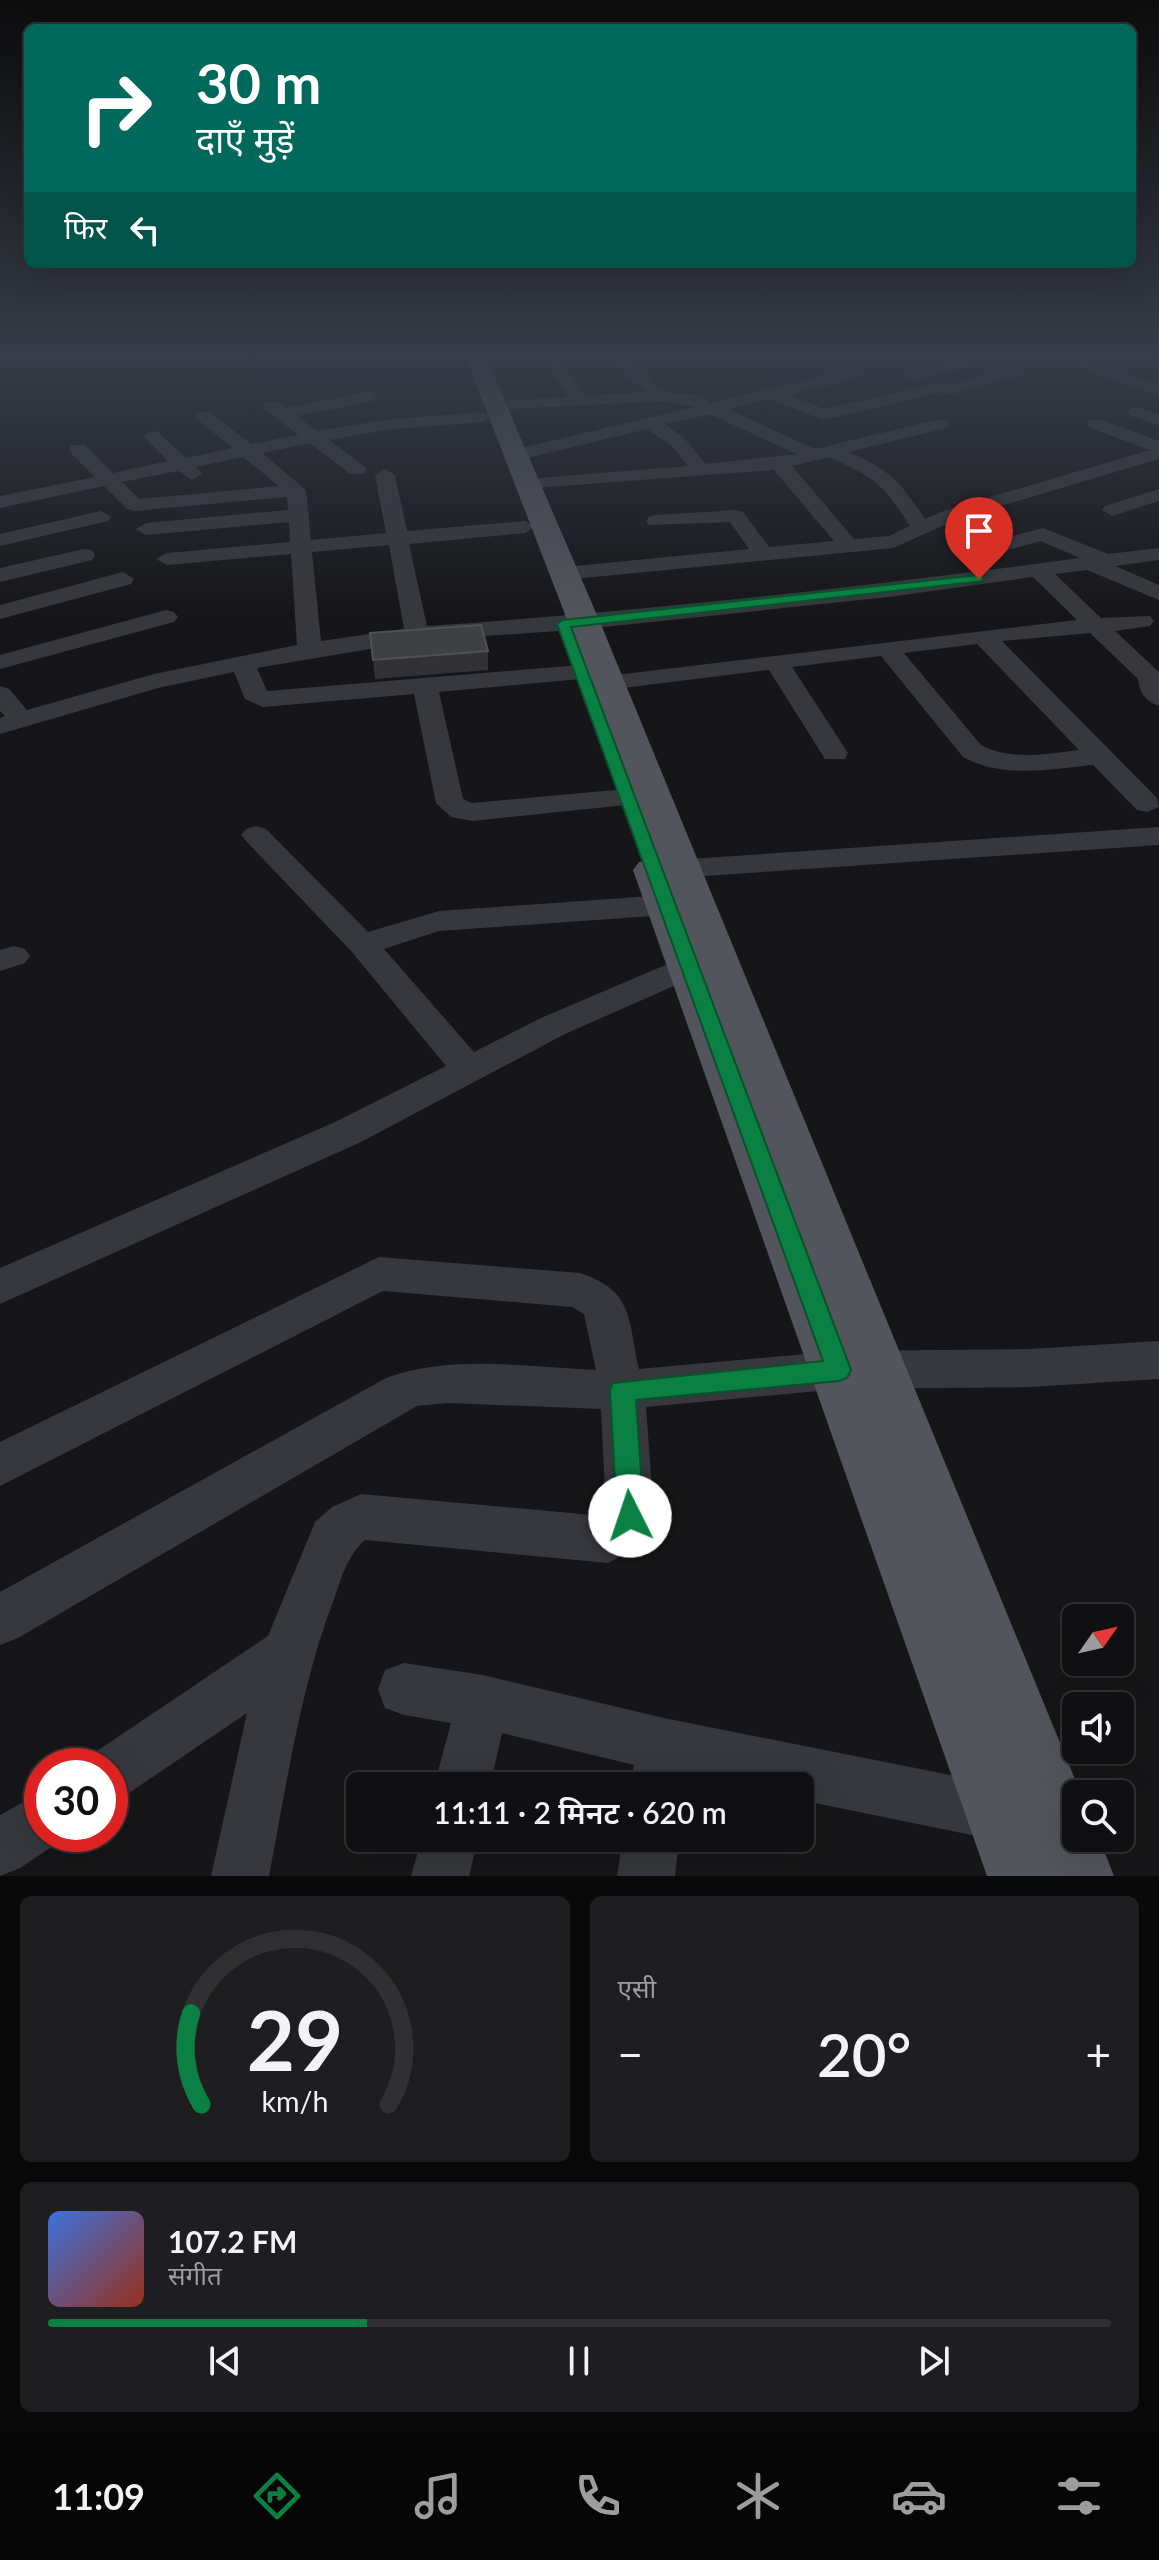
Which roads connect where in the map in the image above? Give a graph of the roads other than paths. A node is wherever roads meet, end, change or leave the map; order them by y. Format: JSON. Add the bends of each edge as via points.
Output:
{"nodes":[{"id":1,"x":159,"y":443,"type":"edge"},
{"id":2,"x":237,"y":443,"type":"edge"},
{"id":3,"x":287,"y":443,"type":"edge"},
{"id":4,"x":320,"y":443,"type":"edge"},
{"id":5,"x":502,"y":443,"type":"edge"},
{"id":6,"x":502,"y":443,"type":"edge"},
{"id":7,"x":587,"y":443,"type":"edge"},
{"id":8,"x":604,"y":443,"type":"edge"},
{"id":9,"x":678,"y":443,"type":"edge"},
{"id":10,"x":785,"y":443,"type":"edge"},
{"id":11,"x":867,"y":443,"type":"edge"},
{"id":12,"x":78,"y":449,"type":"dead end"},
{"id":13,"x":248,"y":451,"type":"junction"},
{"id":14,"x":833,"y":451,"type":"junction"},
{"id":15,"x":1159,"y":453,"type":"edge"},
{"id":16,"x":812,"y":455,"type":"junction"},
{"id":17,"x":182,"y":464,"type":"junction"},
{"id":18,"x":779,"y":464,"type":"junction"},
{"id":19,"x":357,"y":470,"type":"dead end"},
{"id":20,"x":701,"y":470,"type":"junction"},
{"id":21,"x":385,"y":475,"type":"dead end"},
{"id":22,"x":630,"y":477,"type":"junction"},
{"id":23,"x":109,"y":479,"type":"junction"},
{"id":24,"x":522,"y":489,"type":"junction"},
{"id":25,"x":296,"y":490,"type":"junction"},
{"id":26,"x":1159,"y":495,"type":"edge"},
{"id":27,"x":218,"y":498,"type":"junction"},
{"id":28,"x":0,"y":502,"type":"edge"},
{"id":29,"x":1112,"y":510,"type":"dead end"},
{"id":30,"x":299,"y":515,"type":"junction"},
{"id":31,"x":101,"y":517,"type":"dead end"},
{"id":32,"x":656,"y":521,"type":"junction"},
{"id":33,"x":921,"y":528,"type":"junction"},
{"id":34,"x":146,"y":529,"type":"dead end"},
{"id":35,"x":396,"y":539,"type":"junction"},
{"id":36,"x":0,"y":540,"type":"edge"},
{"id":37,"x":668,"y":540,"type":"dead end"},
{"id":38,"x":849,"y":547,"type":"junction"},
{"id":39,"x":303,"y":548,"type":"junction"},
{"id":40,"x":981,"y":551,"type":"dead end"},
{"id":41,"x":1159,"y":554,"type":"edge"},
{"id":42,"x":84,"y":555,"type":"dead end"},
{"id":43,"x":765,"y":556,"type":"junction"},
{"id":44,"x":167,"y":559,"type":"dead end"},
{"id":45,"x":1101,"y":564,"type":"junction"},
{"id":46,"x":1039,"y":571,"type":"junction"},
{"id":47,"x":563,"y":573,"type":"junction"},
{"id":48,"x":0,"y":575,"type":"edge"},
{"id":49,"x":123,"y":579,"type":"dead end"},
{"id":50,"x":1159,"y":593,"type":"edge"},
{"id":51,"x":0,"y":612,"type":"edge"},
{"id":52,"x":166,"y":617,"type":"dead end"},
{"id":53,"x":1142,"y":621,"type":"dead end"},
{"id":54,"x":574,"y":623,"type":"junction"},
{"id":55,"x":1094,"y":625,"type":"junction"},
{"id":56,"x":417,"y":634,"type":"junction"},
{"id":57,"x":983,"y":636,"type":"junction"},
{"id":58,"x":887,"y":648,"type":"junction"},
{"id":59,"x":310,"y":650,"type":"junction"},
{"id":60,"x":0,"y":662,"type":"edge"},
{"id":61,"x":776,"y":662,"type":"junction"},
{"id":62,"x":243,"y":664,"type":"junction"},
{"id":63,"x":594,"y":677,"type":"junction"},
{"id":64,"x":1156,"y":684,"type":"edge"},
{"id":65,"x":425,"y":685,"type":"junction"},
{"id":66,"x":0,"y":694,"type":"edge"},
{"id":67,"x":11,"y":723,"type":"edge"},
{"id":68,"x":835,"y":753,"type":"dead end"},
{"id":69,"x":1100,"y":756,"type":"junction"},
{"id":70,"x":626,"y":797,"type":"junction"},
{"id":71,"x":1147,"y":804,"type":"dead end"},
{"id":72,"x":256,"y":835,"type":"dead end"},
{"id":73,"x":1159,"y":836,"type":"edge"},
{"id":74,"x":666,"y":882,"type":"junction"},
{"id":75,"x":363,"y":945,"type":"junction"},
{"id":76,"x":689,"y":967,"type":"junction"},
{"id":77,"x":471,"y":1071,"type":"junction"},
{"id":78,"x":0,"y":1287,"type":"edge"},
{"id":79,"x":1159,"y":1360,"type":"edge"},
{"id":80,"x":858,"y":1370,"type":"junction"},
{"id":81,"x":622,"y":1390,"type":"junction"},
{"id":82,"x":0,"y":1465,"type":"edge"},
{"id":83,"x":0,"y":1620,"type":"edge"},
{"id":84,"x":289,"y":1653,"type":"junction"},
{"id":85,"x":404,"y":1689,"type":"dead end"},
{"id":86,"x":483,"y":1702,"type":"junction"},
{"id":87,"x":128,"y":1762,"type":"edge"},
{"id":88,"x":661,"y":1765,"type":"edge"},
{"id":89,"x":466,"y":1772,"type":"edge"},
{"id":90,"x":1001,"y":1813,"type":"junction"},
{"id":91,"x":24,"y":1832,"type":"edge"},
{"id":92,"x":0,"y":1848,"type":"edge"},
{"id":93,"x":446,"y":1852,"type":"edge"},
{"id":94,"x":649,"y":1852,"type":"edge"},
{"id":95,"x":240,"y":1876,"type":"edge"},
{"id":96,"x":440,"y":1876,"type":"edge"},
{"id":97,"x":646,"y":1876,"type":"edge"},
{"id":98,"x":1023,"y":1876,"type":"edge"},
{"id":99,"x":1078,"y":1876,"type":"edge"}],
"edges":[{"from":1,"to":17,"type":"street"},
{"from":2,"to":13,"type":"street"},
{"from":3,"to":13,"type":"street"},
{"from":4,"to":19,"type":"street"},
{"from":5,"to":24,"type":"main road"},
{"from":6,"to":24,"type":"main road"},
{"from":7,"to":24,"type":"street"},
{"from":8,"to":22,"type":"street"},
{"from":9,"to":20,"type":"street"},
{"from":10,"to":16,"type":"street"},
{"from":11,"to":14,"type":"street"},
{"from":12,"to":23,"type":"street"},
{"from":13,"to":17,"type":"street"},
{"from":13,"to":25,"type":"street"},
{"from":14,"to":16,"type":"street"},
{"from":14,"to":33,"type":"street","via":[[891,483]]},
{"from":15,"to":33,"type":"street"},
{"from":16,"to":18,"type":"street"},
{"from":17,"to":23,"type":"street"},
{"from":17,"to":27,"type":"street"},
{"from":18,"to":20,"type":"street"},
{"from":18,"to":38,"type":"street"},
{"from":20,"to":22,"type":"street"},
{"from":21,"to":35,"type":"street"},
{"from":22,"to":24,"type":"street"},
{"from":22,"to":32,"type":"street"},
{"from":23,"to":27,"type":"street","via":[[134,505]]},
{"from":23,"to":28,"type":"street"},
{"from":24,"to":35,"type":"street"},
{"from":24,"to":47,"type":"main road"},
{"from":24,"to":54,"type":"main road"},
{"from":25,"to":27,"type":"street"},
{"from":25,"to":30,"type":"street"},
{"from":26,"to":29,"type":"street"},
{"from":30,"to":34,"type":"street"},
{"from":30,"to":39,"type":"street"},
{"from":31,"to":36,"type":"street"},
{"from":32,"to":37,"type":"street"},
{"from":32,"to":43,"type":"street","via":[[732,515],[740,518]]},
{"from":33,"to":38,"type":"street","via":[[893,542]]},
{"from":35,"to":39,"type":"street"},
{"from":35,"to":56,"type":"street"},
{"from":38,"to":43,"type":"street"},
{"from":39,"to":44,"type":"street"},
{"from":39,"to":59,"type":"street"},
{"from":40,"to":45,"type":"street","via":[[1043,534]]},
{"from":41,"to":45,"type":"street"},
{"from":42,"to":48,"type":"street"},
{"from":43,"to":47,"type":"street"},
{"from":45,"to":46,"type":"street"},
{"from":45,"to":50,"type":"street"},
{"from":46,"to":54,"type":"street"},
{"from":46,"to":55,"type":"street"},
{"from":47,"to":54,"type":"main road"},
{"from":49,"to":51,"type":"street"},
{"from":52,"to":60,"type":"street"},
{"from":53,"to":55,"type":"street"},
{"from":54,"to":56,"type":"street"},
{"from":54,"to":63,"type":"main road"},
{"from":55,"to":57,"type":"street"},
{"from":55,"to":64,"type":"street"},
{"from":56,"to":59,"type":"street"},
{"from":57,"to":58,"type":"street"},
{"from":57,"to":69,"type":"street"},
{"from":58,"to":61,"type":"street"},
{"from":58,"to":69,"type":"street","via":[[972,751],[986,760]]},
{"from":59,"to":62,"type":"street"},
{"from":61,"to":63,"type":"street"},
{"from":61,"to":68,"type":"street"},
{"from":62,"to":65,"type":"street","via":[[260,698]]},
{"from":62,"to":67,"type":"street","via":[[154,681]]},
{"from":63,"to":65,"type":"street"},
{"from":63,"to":70,"type":"main road"},
{"from":63,"to":74,"type":"main road"},
{"from":65,"to":70,"type":"street","via":[[455,808],[472,812]]},
{"from":66,"to":67,"type":"street"},
{"from":69,"to":71,"type":"street"},
{"from":70,"to":74,"type":"main road"},
{"from":72,"to":75,"type":"street"},
{"from":73,"to":74,"type":"street"},
{"from":74,"to":75,"type":"street","via":[[439,921]]},
{"from":74,"to":76,"type":"main road"},
{"from":74,"to":80,"type":"main road"},
{"from":75,"to":77,"type":"street"},
{"from":76,"to":77,"type":"street","via":[[553,1026]]},
{"from":76,"to":80,"type":"main road"},
{"from":77,"to":78,"type":"street","via":[[348,1132]]},
{"from":79,"to":80,"type":"street"},
{"from":80,"to":81,"type":"street"},
{"from":80,"to":90,"type":"main road"},
{"from":80,"to":99,"type":"main road"},
{"from":81,"to":82,"type":"street","via":[[603,1304],[590,1294],[387,1273],[369,1277]]},
{"from":81,"to":83,"type":"street","via":[[448,1384],[410,1390]]},
{"from":81,"to":84,"type":"street","via":[[630,1516],[619,1536],[608,1540],[361,1517],[332,1538]]},
{"from":84,"to":87,"type":"street"},
{"from":84,"to":95,"type":"street"},
{"from":85,"to":86,"type":"street"},
{"from":86,"to":88,"type":"street"},
{"from":86,"to":89,"type":"street"},
{"from":88,"to":90,"type":"street"},
{"from":90,"to":98,"type":"main road"},
{"from":91,"to":92,"type":"street"},
{"from":93,"to":96,"type":"street"},
{"from":94,"to":97,"type":"street"}]}
